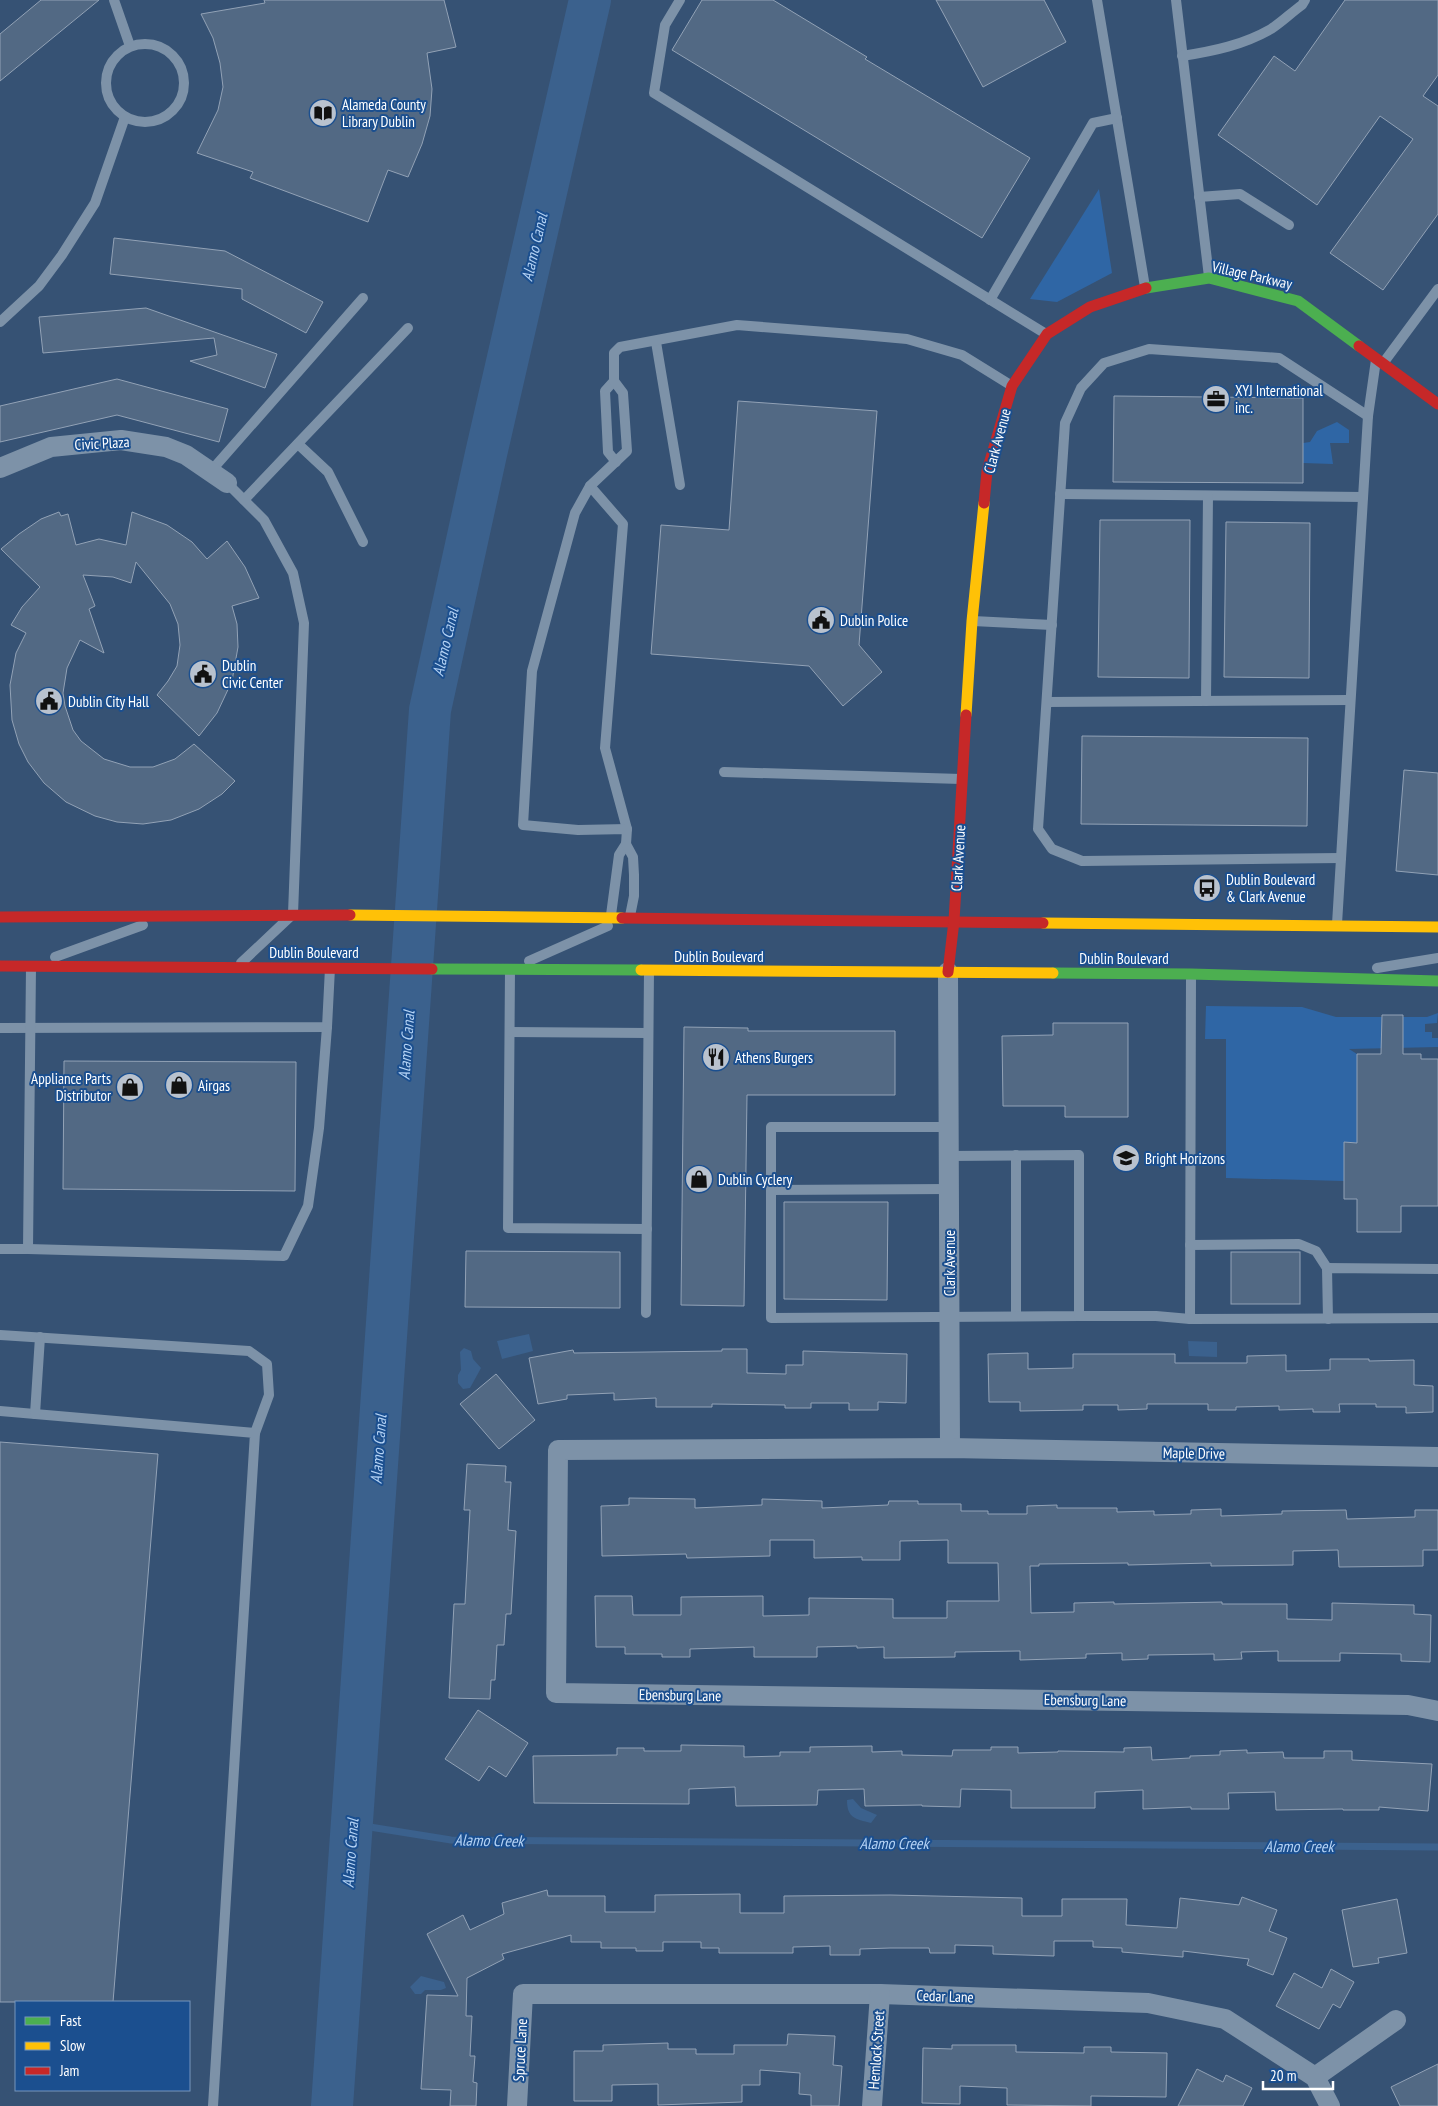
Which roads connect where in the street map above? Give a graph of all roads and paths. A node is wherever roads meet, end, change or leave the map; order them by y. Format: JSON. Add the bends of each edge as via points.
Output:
{"nodes":[{"id":1,"x":114,"y":0,"type":"edge"},
{"id":2,"x":680,"y":0,"type":"edge"},
{"id":3,"x":1097,"y":0,"type":"edge"},
{"id":4,"x":1176,"y":0,"type":"edge"},
{"id":5,"x":1305,"y":0,"type":"edge"},
{"id":6,"x":130,"y":46,"type":"junction"},
{"id":7,"x":1182,"y":56,"type":"junction"},
{"id":8,"x":125,"y":117,"type":"junction"},
{"id":9,"x":1117,"y":118,"type":"junction"},
{"id":10,"x":1200,"y":197,"type":"junction"},
{"id":11,"x":1289,"y":225,"type":"dead end"},
{"id":12,"x":1209,"y":278,"type":"junction"},
{"id":13,"x":1146,"y":288,"type":"junction"},
{"id":14,"x":1438,"y":289,"type":"edge"},
{"id":15,"x":363,"y":298,"type":"dead end"},
{"id":16,"x":990,"y":300,"type":"junction"},
{"id":17,"x":1090,"y":307,"type":"joint"},
{"id":18,"x":0,"y":322,"type":"edge"},
{"id":19,"x":408,"y":328,"type":"dead end"},
{"id":20,"x":1047,"y":334,"type":"junction"},
{"id":21,"x":656,"y":342,"type":"junction"},
{"id":22,"x":1380,"y":360,"type":"junction"},
{"id":23,"x":614,"y":381,"type":"junction"},
{"id":24,"x":1012,"y":386,"type":"junction"},
{"id":25,"x":1438,"y":404,"type":"edge"},
{"id":26,"x":1368,"y":416,"type":"junction"},
{"id":27,"x":298,"y":444,"type":"junction"},
{"id":28,"x":616,"y":462,"type":"junction"},
{"id":29,"x":0,"y":468,"type":"edge"},
{"id":30,"x":211,"y":471,"type":"junction"},
{"id":31,"x":227,"y":483,"type":"joint"},
{"id":32,"x":590,"y":486,"type":"junction"},
{"id":33,"x":680,"y":486,"type":"dead end"},
{"id":34,"x":1060,"y":494,"type":"junction"},
{"id":35,"x":1208,"y":496,"type":"junction"},
{"id":36,"x":1363,"y":496,"type":"junction"},
{"id":37,"x":244,"y":500,"type":"junction"},
{"id":38,"x":363,"y":542,"type":"dead end"},
{"id":39,"x":972,"y":621,"type":"junction"},
{"id":40,"x":1052,"y":625,"type":"junction"},
{"id":41,"x":1350,"y":700,"type":"junction"},
{"id":42,"x":1206,"y":701,"type":"junction"},
{"id":43,"x":1047,"y":702,"type":"junction"},
{"id":44,"x":724,"y":772,"type":"dead end"},
{"id":45,"x":962,"y":779,"type":"junction"},
{"id":46,"x":627,"y":829,"type":"junction"},
{"id":47,"x":626,"y":844,"type":"junction"},
{"id":48,"x":1341,"y":858,"type":"junction"},
{"id":49,"x":293,"y":914,"type":"junction"},
{"id":50,"x":169,"y":915,"type":"junction"},
{"id":51,"x":0,"y":917,"type":"edge"},
{"id":52,"x":630,"y":917,"type":"junction"},
{"id":53,"x":611,"y":918,"type":"junction"},
{"id":54,"x":954,"y":921,"type":"junction"},
{"id":55,"x":1337,"y":926,"type":"junction"},
{"id":56,"x":1438,"y":927,"type":"edge"},
{"id":57,"x":1438,"y":958,"type":"edge"},
{"id":58,"x":0,"y":966,"type":"edge"},
{"id":59,"x":31,"y":966,"type":"junction"},
{"id":60,"x":238,"y":966,"type":"junction"},
{"id":61,"x":330,"y":967,"type":"junction"},
{"id":62,"x":510,"y":969,"type":"junction"},
{"id":63,"x":649,"y":970,"type":"junction"},
{"id":64,"x":948,"y":972,"type":"junction"},
{"id":65,"x":1191,"y":974,"type":"junction"},
{"id":66,"x":1315,"y":978,"type":"junction"},
{"id":67,"x":1438,"y":981,"type":"edge"},
{"id":68,"x":327,"y":1027,"type":"junction"},
{"id":69,"x":0,"y":1028,"type":"edge"},
{"id":70,"x":30,"y":1028,"type":"junction"},
{"id":71,"x":510,"y":1032,"type":"junction"},
{"id":72,"x":648,"y":1033,"type":"junction"},
{"id":73,"x":949,"y":1127,"type":"junction"},
{"id":74,"x":1016,"y":1155,"type":"junction"},
{"id":75,"x":949,"y":1156,"type":"junction"},
{"id":76,"x":949,"y":1189,"type":"junction"},
{"id":77,"x":771,"y":1190,"type":"junction"},
{"id":78,"x":647,"y":1229,"type":"junction"},
{"id":79,"x":1190,"y":1245,"type":"junction"},
{"id":80,"x":0,"y":1249,"type":"edge"},
{"id":81,"x":28,"y":1249,"type":"junction"},
{"id":82,"x":1327,"y":1268,"type":"junction"},
{"id":83,"x":1438,"y":1269,"type":"edge"},
{"id":84,"x":646,"y":1313,"type":"dead end"},
{"id":85,"x":1016,"y":1316,"type":"junction"},
{"id":86,"x":1079,"y":1316,"type":"junction"},
{"id":87,"x":950,"y":1317,"type":"junction"},
{"id":88,"x":1328,"y":1318,"type":"junction"},
{"id":89,"x":1438,"y":1318,"type":"edge"},
{"id":90,"x":1190,"y":1319,"type":"junction"},
{"id":91,"x":0,"y":1335,"type":"edge"},
{"id":92,"x":40,"y":1338,"type":"junction"},
{"id":93,"x":0,"y":1411,"type":"edge"},
{"id":94,"x":35,"y":1414,"type":"junction"},
{"id":95,"x":255,"y":1433,"type":"junction"},
{"id":96,"x":950,"y":1448,"type":"junction"},
{"id":97,"x":1438,"y":1457,"type":"edge"},
{"id":98,"x":1438,"y":1711,"type":"edge"},
{"id":99,"x":523,"y":1994,"type":"joint"},
{"id":100,"x":880,"y":1994,"type":"junction"},
{"id":101,"x":1396,"y":2020,"type":"dead end"},
{"id":102,"x":1315,"y":2077,"type":"junction"},
{"id":103,"x":213,"y":2106,"type":"edge"},
{"id":104,"x":517,"y":2106,"type":"edge"},
{"id":105,"x":872,"y":2106,"type":"edge"},
{"id":106,"x":1330,"y":2106,"type":"edge"}],
"edges":[{"from":1,"to":6,"type":"lane"},
{"from":2,"to":16,"type":"lane","via":[[665,25],[654,93]]},
{"from":3,"to":9,"type":"lane"},
{"from":4,"to":7,"type":"lane"},
{"from":5,"to":7,"type":"lane","via":[[1273,28],[1240,44]]},
{"from":6,"to":8,"type":"lane","via":[[111,62],[105,87],[115,110]]},
{"from":6,"to":8,"type":"lane","via":[[143,43],[168,51],[183,72],[184,85],[178,104],[164,118],[138,122]]},
{"from":7,"to":10,"type":"lane"},
{"from":8,"to":18,"type":"lane","via":[[96,203],[39,286]]},
{"from":9,"to":13,"type":"lane"},
{"from":9,"to":16,"type":"lane","via":[[1093,123]]},
{"from":10,"to":11,"type":"lane","via":[[1240,194]]},
{"from":10,"to":12,"type":"lane"},
{"from":12,"to":13,"type":"main road","name":"Village Parkway"},
{"from":12,"to":22,"type":"main road","name":"Village Parkway","via":[[1298,301]]},
{"from":13,"to":17,"type":"main road","name":"Village Parkway"},
{"from":14,"to":22,"type":"lane"},
{"from":15,"to":30,"type":"lane"},
{"from":16,"to":20,"type":"lane"},
{"from":17,"to":20,"type":"main road","name":"Clark Avenue"},
{"from":19,"to":27,"type":"lane"},
{"from":20,"to":24,"type":"main road","name":"Clark Avenue"},
{"from":21,"to":23,"type":"lane","via":[[620,347],[614,353]]},
{"from":21,"to":24,"type":"lane","via":[[737,325],[907,339],[962,356]]},
{"from":21,"to":33,"type":"lane"},
{"from":22,"to":25,"type":"main road","name":"Village Parkway"},
{"from":22,"to":26,"type":"lane"},
{"from":23,"to":28,"type":"lane","via":[[605,391],[608,452]]},
{"from":23,"to":28,"type":"lane","via":[[623,393],[627,451]]},
{"from":24,"to":39,"type":"main road","name":"Clark Avenue","via":[[987,470]]},
{"from":26,"to":34,"type":"lane","via":[[1279,358],[1148,349],[1104,363],[1081,388],[1065,423]]},
{"from":26,"to":36,"type":"lane"},
{"from":27,"to":37,"type":"lane"},
{"from":27,"to":38,"type":"lane","via":[[328,472]]},
{"from":28,"to":32,"type":"lane"},
{"from":29,"to":30,"type":"street","name":"Civic Plaza","via":[[51,447],[121,440],[166,446]]},
{"from":30,"to":31,"type":"street","name":"Civic Plaza"},
{"from":31,"to":37,"type":"lane"},
{"from":32,"to":46,"type":"lane","via":[[623,524],[605,748]]},
{"from":32,"to":46,"type":"lane","via":[[575,513],[532,671],[523,825],[578,830]]},
{"from":34,"to":35,"type":"lane"},
{"from":34,"to":40,"type":"lane"},
{"from":35,"to":36,"type":"lane"},
{"from":35,"to":42,"type":"lane"},
{"from":36,"to":41,"type":"lane"},
{"from":37,"to":49,"type":"lane","via":[[264,520],[293,573],[304,622]]},
{"from":39,"to":40,"type":"lane"},
{"from":39,"to":45,"type":"main road","name":"Clark Avenue"},
{"from":40,"to":43,"type":"lane"},
{"from":41,"to":42,"type":"lane"},
{"from":41,"to":48,"type":"lane"},
{"from":42,"to":43,"type":"lane"},
{"from":43,"to":48,"type":"lane","via":[[1038,829],[1052,849],[1082,862]]},
{"from":44,"to":45,"type":"lane"},
{"from":45,"to":54,"type":"main road","name":"Clark Avenue"},
{"from":46,"to":47,"type":"lane"},
{"from":47,"to":52,"type":"lane","via":[[633,857],[634,896]]},
{"from":47,"to":53,"type":"lane","via":[[619,855]]},
{"from":48,"to":55,"type":"lane"},
{"from":49,"to":50,"type":"main road"},
{"from":49,"to":53,"type":"main road"},
{"from":49,"to":60,"type":"lane"},
{"from":50,"to":51,"type":"main road"},
{"from":50,"to":59,"type":"lane"},
{"from":52,"to":53,"type":"main road"},
{"from":52,"to":54,"type":"main road"},
{"from":52,"to":62,"type":"lane"},
{"from":54,"to":55,"type":"main road"},
{"from":54,"to":64,"type":"main road","name":"Clark Avenue"},
{"from":55,"to":56,"type":"main road"},
{"from":57,"to":66,"type":"lane"},
{"from":58,"to":59,"type":"main road","name":"Dublin Boulevard"},
{"from":59,"to":60,"type":"main road","name":"Dublin Boulevard"},
{"from":59,"to":70,"type":"lane"},
{"from":60,"to":61,"type":"main road","name":"Dublin Boulevard"},
{"from":61,"to":62,"type":"main road","name":"Dublin Boulevard"},
{"from":61,"to":68,"type":"lane"},
{"from":62,"to":63,"type":"main road","name":"Dublin Boulevard"},
{"from":62,"to":71,"type":"lane"},
{"from":63,"to":64,"type":"main road","name":"Dublin Boulevard"},
{"from":63,"to":72,"type":"lane"},
{"from":64,"to":65,"type":"main road","name":"Dublin Boulevard"},
{"from":64,"to":73,"type":"street","name":"Clark Avenue"},
{"from":65,"to":66,"type":"main road","name":"Dublin Boulevard"},
{"from":65,"to":79,"type":"lane"},
{"from":66,"to":67,"type":"main road","name":"Dublin Boulevard"},
{"from":68,"to":70,"type":"lane"},
{"from":68,"to":81,"type":"lane","via":[[319,1128],[308,1206],[284,1256]]},
{"from":69,"to":70,"type":"lane"},
{"from":70,"to":81,"type":"lane"},
{"from":71,"to":72,"type":"lane"},
{"from":71,"to":78,"type":"lane","via":[[508,1228]]},
{"from":72,"to":78,"type":"lane"},
{"from":73,"to":75,"type":"street","name":"Clark Avenue"},
{"from":73,"to":77,"type":"lane","via":[[771,1128]]},
{"from":74,"to":75,"type":"lane"},
{"from":74,"to":85,"type":"lane"},
{"from":74,"to":86,"type":"lane","via":[[1079,1155]]},
{"from":75,"to":76,"type":"street","name":"Clark Avenue"},
{"from":76,"to":77,"type":"lane"},
{"from":76,"to":87,"type":"street","name":"Clark Avenue"},
{"from":77,"to":87,"type":"lane","via":[[771,1318]]},
{"from":78,"to":84,"type":"lane"},
{"from":79,"to":82,"type":"lane","via":[[1299,1244],[1316,1251]]},
{"from":79,"to":90,"type":"lane"},
{"from":80,"to":81,"type":"lane"},
{"from":82,"to":83,"type":"lane"},
{"from":82,"to":88,"type":"lane"},
{"from":85,"to":86,"type":"lane"},
{"from":85,"to":87,"type":"lane"},
{"from":86,"to":90,"type":"lane"},
{"from":87,"to":96,"type":"street","name":"Clark Avenue"},
{"from":88,"to":89,"type":"lane"},
{"from":88,"to":90,"type":"lane"},
{"from":91,"to":92,"type":"lane"},
{"from":92,"to":94,"type":"lane"},
{"from":92,"to":95,"type":"lane","via":[[249,1351],[267,1364],[269,1395]]},
{"from":93,"to":94,"type":"lane"},
{"from":94,"to":95,"type":"lane"},
{"from":95,"to":103,"type":"lane"},
{"from":96,"to":97,"type":"street","name":"Maple Drive"},
{"from":96,"to":98,"type":"street","name":"Ebensburg Lane","via":[[558,1450],[556,1693],[1398,1705]]},
{"from":99,"to":100,"type":"street","name":"Cedar Lane"},
{"from":99,"to":104,"type":"street","name":"Spruce Lane"},
{"from":100,"to":102,"type":"street","name":"Cedar Lane","via":[[1148,2003],[1225,2019]]},
{"from":100,"to":105,"type":"street","name":"Hemlock Street"},
{"from":101,"to":102,"type":"street"},
{"from":102,"to":106,"type":"street","name":"Cedar Lane"}]}
